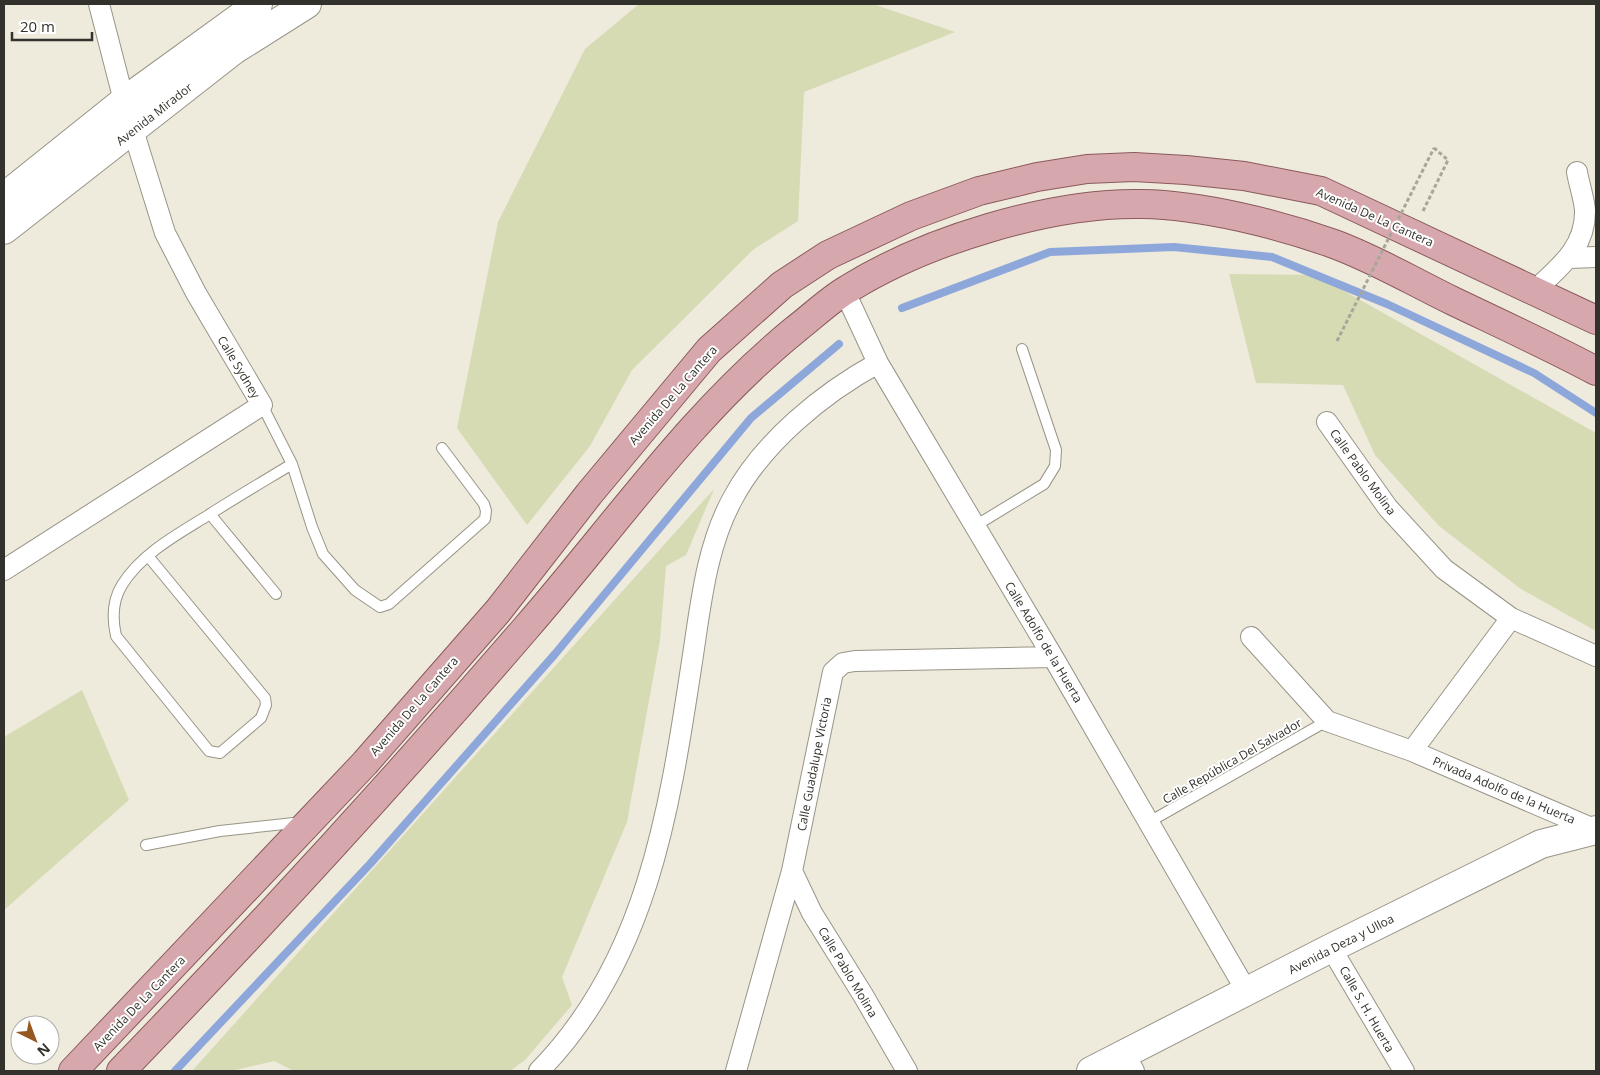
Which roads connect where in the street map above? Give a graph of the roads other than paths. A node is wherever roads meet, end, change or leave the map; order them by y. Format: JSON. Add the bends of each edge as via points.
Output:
{"nodes":[{"id":1,"x":99,"y":4,"type":"edge"},
{"id":2,"x":258,"y":4,"type":"edge"},
{"id":3,"x":307,"y":4,"type":"edge"},
{"id":4,"x":124,"y":101,"type":"junction"},
{"id":5,"x":134,"y":130,"type":"junction"},
{"id":6,"x":1577,"y":172,"type":"dead end"},
{"id":7,"x":1244,"y":176,"type":"junction"},
{"id":8,"x":4,"y":197,"type":"edge"},
{"id":9,"x":1234,"y":217,"type":"junction"},
{"id":10,"x":4,"y":230,"type":"edge"},
{"id":11,"x":1596,"y":257,"type":"edge"},
{"id":12,"x":1570,"y":258,"type":"junction"},
{"id":13,"x":844,"y":290,"type":"junction"},
{"id":14,"x":1535,"y":290,"type":"junction"},
{"id":15,"x":1596,"y":320,"type":"edge"},
{"id":16,"x":1022,"y":349,"type":"dead end"},
{"id":17,"x":878,"y":363,"type":"junction"},
{"id":18,"x":1591,"y":369,"type":"edge"},
{"id":19,"x":262,"y":405,"type":"junction"},
{"id":20,"x":1326,"y":422,"type":"dead end"},
{"id":21,"x":442,"y":448,"type":"dead end"},
{"id":22,"x":292,"y":464,"type":"junction"},
{"id":23,"x":210,"y":514,"type":"junction"},
{"id":24,"x":975,"y":526,"type":"junction"},
{"id":25,"x":148,"y":556,"type":"junction"},
{"id":26,"x":4,"y":570,"type":"edge"},
{"id":27,"x":276,"y":594,"type":"dead end"},
{"id":28,"x":1511,"y":618,"type":"junction"},
{"id":29,"x":1251,"y":637,"type":"dead end"},
{"id":30,"x":1596,"y":656,"type":"edge"},
{"id":31,"x":1053,"y":657,"type":"junction"},
{"id":32,"x":1327,"y":721,"type":"junction"},
{"id":33,"x":1412,"y":751,"type":"junction"},
{"id":34,"x":309,"y":821,"type":"junction"},
{"id":35,"x":1149,"y":822,"type":"junction"},
{"id":36,"x":1596,"y":830,"type":"edge"},
{"id":37,"x":146,"y":844,"type":"dead end"},
{"id":38,"x":792,"y":871,"type":"junction"},
{"id":39,"x":1331,"y":948,"type":"junction"},
{"id":40,"x":1247,"y":992,"type":"junction"},
{"id":41,"x":1129,"y":1063,"type":"edge"},
{"id":42,"x":73,"y":1071,"type":"edge"},
{"id":43,"x":120,"y":1071,"type":"edge"},
{"id":44,"x":539,"y":1071,"type":"edge"},
{"id":45,"x":736,"y":1071,"type":"edge"},
{"id":46,"x":907,"y":1071,"type":"edge"},
{"id":47,"x":1091,"y":1071,"type":"edge"},
{"id":48,"x":1404,"y":1071,"type":"edge"}],
"edges":[{"from":1,"to":4,"type":"street","name":"Calle Sydney"},
{"from":2,"to":4,"type":"main road"},
{"from":3,"to":5,"type":"main road","name":"Avenida Mirador","via":[[234,50]]},
{"from":4,"to":5,"type":"street","name":"Calle Sydney"},
{"from":4,"to":8,"type":"main road"},
{"from":5,"to":10,"type":"main road","name":"Avenida Mirador"},
{"from":5,"to":19,"type":"street","name":"Calle Sydney","via":[[165,233],[192,286]]},
{"from":6,"to":12,"type":"street","via":[[1585,210],[1578,247]]},
{"from":7,"to":9,"type":"main road"},
{"from":7,"to":14,"type":"main road","name":"Avenida De La Cantera","via":[[1321,191]]},
{"from":7,"to":34,"type":"main road","name":"Avenida De La Cantera","via":[[1134,167],[1087,169],[1037,177],[979,191],[911,216],[828,255],[782,285],[709,350],[589,494],[498,611],[365,763]]},
{"from":9,"to":13,"type":"main road","via":[[1190,208],[1142,204],[1058,210],[939,245]]},
{"from":9,"to":18,"type":"main road","via":[[1336,244]]},
{"from":11,"to":12,"type":"street"},
{"from":12,"to":14,"type":"street"},
{"from":13,"to":17,"type":"street","name":"Calle Adolfo de la Huerta"},
{"from":13,"to":43,"type":"main road","via":[[770,350],[678,445],[529,625],[382,794],[236,952]]},
{"from":14,"to":15,"type":"main road","name":"Avenida De La Cantera"},
{"from":16,"to":24,"type":"lane","via":[[1056,450],[1055,466],[1044,484]]},
{"from":17,"to":24,"type":"street","name":"Calle Adolfo de la Huerta"},
{"from":17,"to":44,"type":"street","via":[[823,397],[744,479],[732,499],[710,560],[666,809],[634,923],[609,978],[582,1022]]},
{"from":19,"to":22,"type":"lane"},
{"from":19,"to":26,"type":"street","name":"Calle Sydney"},
{"from":20,"to":28,"type":"street","name":"Calle Pablo Molina","via":[[1388,508],[1438,562]]},
{"from":21,"to":22,"type":"lane","via":[[484,504],[484,520],[384,606],[377,606],[355,590],[323,554]]},
{"from":22,"to":23,"type":"lane"},
{"from":23,"to":25,"type":"lane"},
{"from":23,"to":27,"type":"lane"},
{"from":24,"to":31,"type":"street","name":"Calle Adolfo de la Huerta"},
{"from":25,"to":25,"type":"lane","via":[[121,586],[112,620],[116,636],[209,751],[220,753],[261,718],[265,698]]},
{"from":28,"to":30,"type":"street","name":"Calle Pablo Molina"},
{"from":28,"to":33,"type":"street"},
{"from":29,"to":32,"type":"street","name":"Privada Adolfo de la Huerta"},
{"from":31,"to":35,"type":"street","name":"Calle Adolfo de la Huerta"},
{"from":31,"to":38,"type":"street","name":"Calle Guadalupe Victoria","via":[[855,661],[837,667],[830,677]]},
{"from":32,"to":33,"type":"street","name":"Privada Adolfo de la Huerta"},
{"from":32,"to":35,"type":"lane","name":"Calle República Del Salvador"},
{"from":33,"to":36,"type":"street","name":"Privada Adolfo de la Huerta"},
{"from":34,"to":37,"type":"lane","via":[[220,831]]},
{"from":34,"to":42,"type":"main road","name":"Avenida De La Cantera"},
{"from":35,"to":40,"type":"street","name":"Calle Adolfo de la Huerta"},
{"from":36,"to":39,"type":"main road","name":"Avenida Deza y Ulloa","via":[[1541,844]]},
{"from":38,"to":45,"type":"street","name":"Calle Guadalupe Victoria"},
{"from":38,"to":46,"type":"street","name":"Calle Pablo Molina","via":[[812,913]]},
{"from":39,"to":40,"type":"main road","name":"Avenida Deza y Ulloa"},
{"from":39,"to":48,"type":"street","name":"Calle S. H. Huerta"},
{"from":40,"to":41,"type":"main road","name":"Avenida Deza y Ulloa"},
{"from":41,"to":47,"type":"main road","name":"Avenida Deza y Ulloa"}]}
